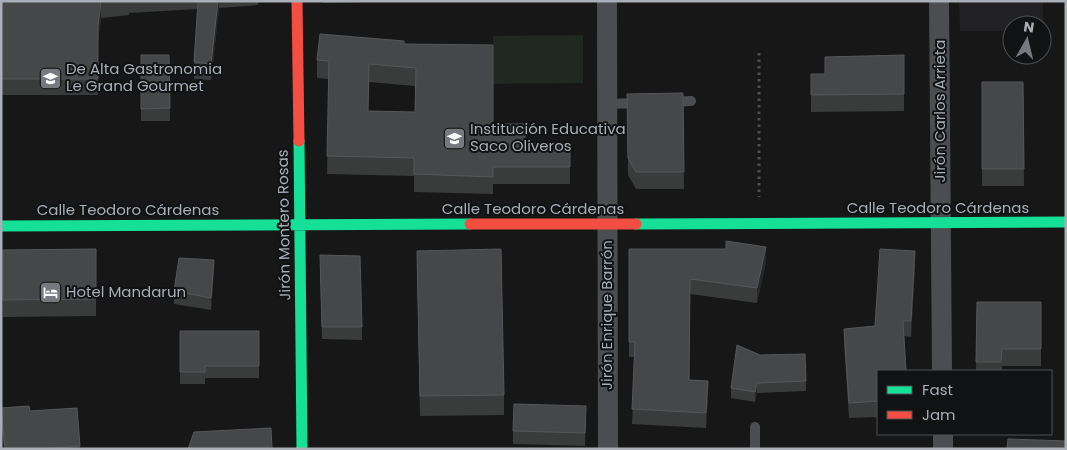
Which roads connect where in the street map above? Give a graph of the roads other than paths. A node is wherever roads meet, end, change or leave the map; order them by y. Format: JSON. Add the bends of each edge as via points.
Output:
{"nodes":[{"id":1,"x":297,"y":1,"type":"edge"},
{"id":2,"x":607,"y":1,"type":"edge"},
{"id":3,"x":939,"y":1,"type":"edge"},
{"id":4,"x":691,"y":101,"type":"dead end"},
{"id":5,"x":607,"y":104,"type":"junction"},
{"id":6,"x":941,"y":222,"type":"junction"},
{"id":7,"x":1066,"y":222,"type":"edge"},
{"id":8,"x":607,"y":224,"type":"junction"},
{"id":9,"x":299,"y":225,"type":"junction"},
{"id":10,"x":1,"y":226,"type":"edge"},
{"id":11,"x":942,"y":370,"type":"edge"},
{"id":12,"x":755,"y":426,"type":"dead end"},
{"id":13,"x":943,"y":435,"type":"edge"},
{"id":14,"x":302,"y":449,"type":"edge"},
{"id":15,"x":608,"y":449,"type":"edge"},
{"id":16,"x":755,"y":449,"type":"edge"},
{"id":17,"x":943,"y":449,"type":"edge"}],
"edges":[{"from":1,"to":9,"type":"street","name":"Jirón Montero Rosas"},
{"from":2,"to":5,"type":"street","name":"Jirón Enrique Barrón"},
{"from":3,"to":6,"type":"street","name":"Jirón Carlos Arrieta"},
{"from":4,"to":5,"type":"lane"},
{"from":5,"to":8,"type":"street","name":"Jirón Enrique Barrón"},
{"from":6,"to":7,"type":"street","name":"Calle Teodoro Cárdenas"},
{"from":6,"to":8,"type":"street","name":"Calle Teodoro Cárdenas"},
{"from":6,"to":11,"type":"street","name":"Jirón Carlos Arrieta"},
{"from":8,"to":9,"type":"street","name":"Calle Teodoro Cárdenas"},
{"from":8,"to":15,"type":"street","name":"Jirón Enrique Barrón"},
{"from":9,"to":10,"type":"street","name":"Calle Teodoro Cárdenas"},
{"from":9,"to":14,"type":"street","name":"Jirón Montero Rosas"},
{"from":12,"to":16,"type":"lane"},
{"from":13,"to":17,"type":"street"}]}
